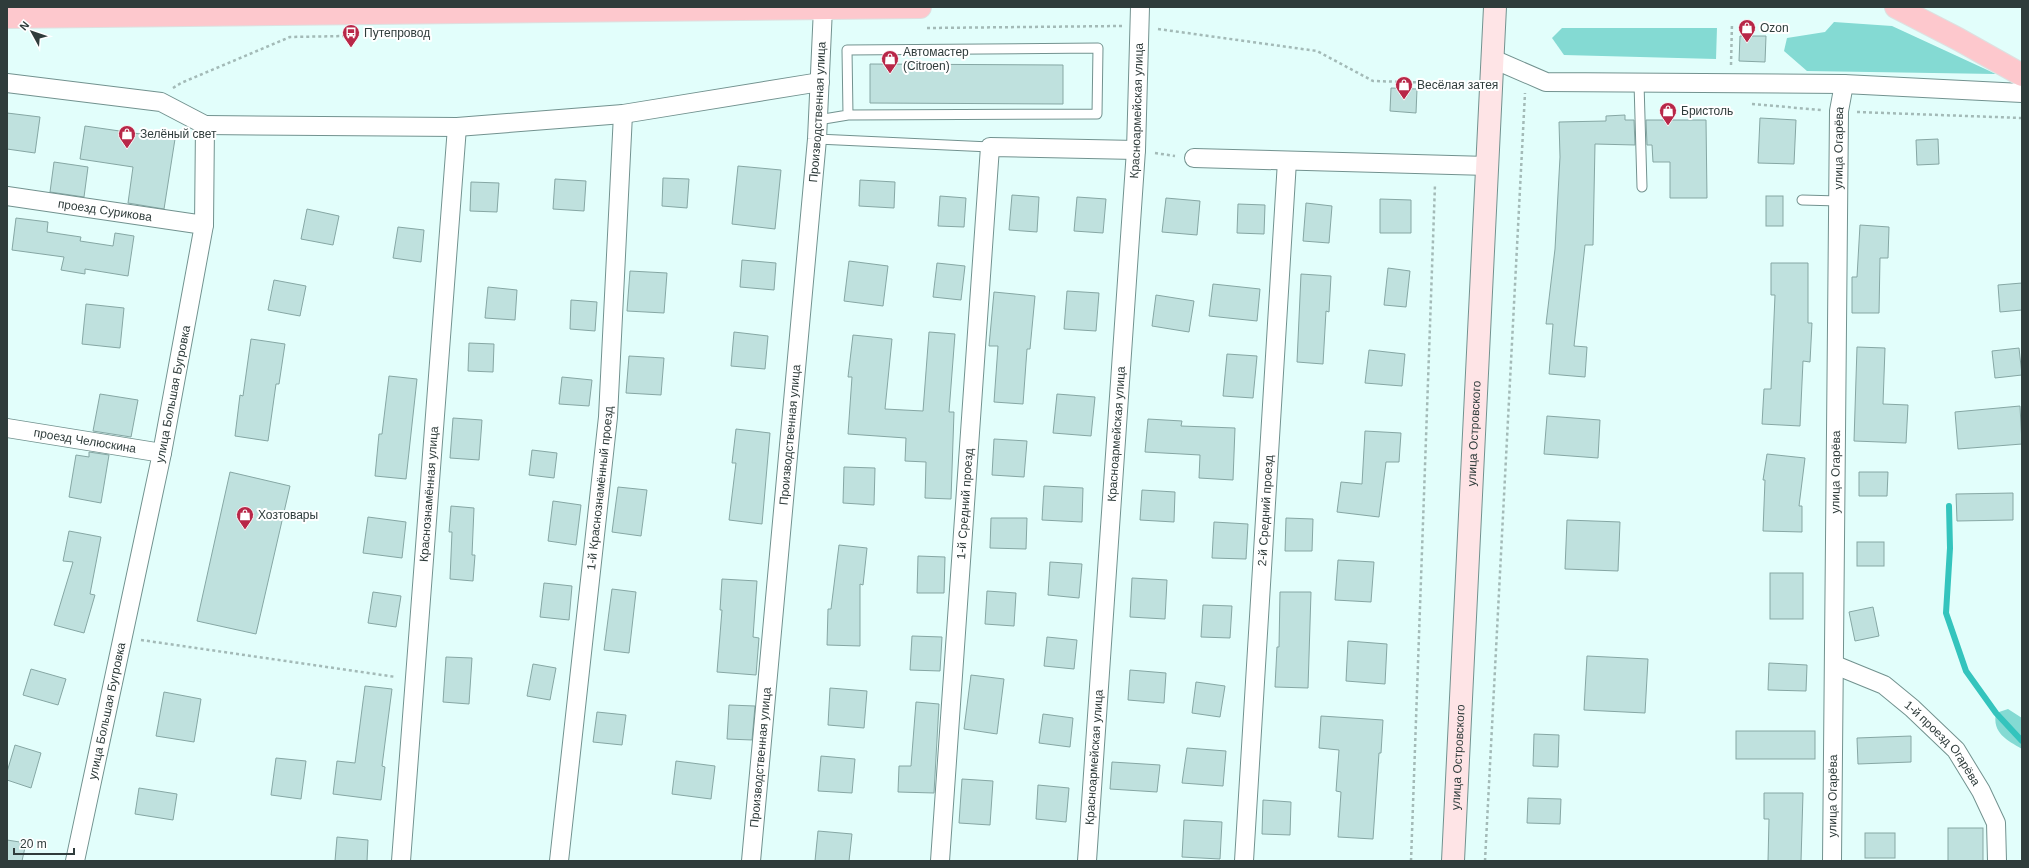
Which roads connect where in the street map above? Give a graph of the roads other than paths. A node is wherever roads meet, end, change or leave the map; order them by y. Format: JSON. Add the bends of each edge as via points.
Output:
{"nodes":[{"id":1,"x":920,"y":7,"type":"edge"},
{"id":2,"x":1140,"y":7,"type":"edge"},
{"id":3,"x":1495,"y":7,"type":"edge"},
{"id":4,"x":1896,"y":7,"type":"edge"},
{"id":5,"x":823,"y":8,"type":"junction"},
{"id":6,"x":7,"y":17,"type":"edge"},
{"id":7,"x":1493,"y":59,"type":"junction"},
{"id":8,"x":2022,"y":76,"type":"edge"},
{"id":9,"x":820,"y":82,"type":"junction"},
{"id":10,"x":7,"y":83,"type":"edge"},
{"id":11,"x":1639,"y":83,"type":"junction"},
{"id":12,"x":1844,"y":84,"type":"junction"},
{"id":13,"x":2022,"y":94,"type":"edge"},
{"id":14,"x":623,"y":114,"type":"junction"},
{"id":15,"x":848,"y":115,"type":"junction"},
{"id":16,"x":818,"y":120,"type":"junction"},
{"id":17,"x":205,"y":125,"type":"junction"},
{"id":18,"x":456,"y":127,"type":"junction"},
{"id":19,"x":817,"y":139,"type":"junction"},
{"id":20,"x":990,"y":147,"type":"junction"},
{"id":21,"x":1136,"y":150,"type":"junction"},
{"id":22,"x":1194,"y":158,"type":"road end"},
{"id":23,"x":1287,"y":161,"type":"junction"},
{"id":24,"x":1488,"y":166,"type":"junction"},
{"id":25,"x":1642,"y":187,"type":"dead end"},
{"id":26,"x":7,"y":196,"type":"edge"},
{"id":27,"x":1802,"y":200,"type":"dead end"},
{"id":28,"x":1839,"y":201,"type":"junction"},
{"id":29,"x":204,"y":225,"type":"junction"},
{"id":30,"x":7,"y":428,"type":"edge"},
{"id":31,"x":162,"y":453,"type":"junction"},
{"id":32,"x":1835,"y":665,"type":"junction"},
{"id":33,"x":75,"y":861,"type":"edge"},
{"id":34,"x":401,"y":861,"type":"edge"},
{"id":35,"x":559,"y":861,"type":"edge"},
{"id":36,"x":751,"y":861,"type":"edge"},
{"id":37,"x":940,"y":861,"type":"edge"},
{"id":38,"x":1087,"y":861,"type":"edge"},
{"id":39,"x":1244,"y":861,"type":"edge"},
{"id":40,"x":1453,"y":861,"type":"edge"},
{"id":41,"x":1832,"y":861,"type":"edge"},
{"id":42,"x":1997,"y":861,"type":"edge"}],
"edges":[{"from":1,"to":5,"type":"main road"},
{"from":2,"to":21,"type":"street","name":"Красноармейская улица"},
{"from":3,"to":7,"type":"street","name":"улица Островского"},
{"from":4,"to":8,"type":"main road"},
{"from":5,"to":6,"type":"main road"},
{"from":5,"to":9,"type":"street","name":"Производственная улица"},
{"from":7,"to":11,"type":"street","via":[[1546,82]]},
{"from":7,"to":24,"type":"street","name":"улица Островского"},
{"from":9,"to":14,"type":"street"},
{"from":9,"to":16,"type":"street","name":"Производственная улица"},
{"from":10,"to":17,"type":"street","via":[[161,102]]},
{"from":11,"to":12,"type":"street"},
{"from":11,"to":25,"type":"lane"},
{"from":12,"to":13,"type":"street"},
{"from":12,"to":28,"type":"street","name":"улица Огарёва","via":[[1839,111]]},
{"from":14,"to":18,"type":"street"},
{"from":14,"to":35,"type":"street","name":"1-й Краснознамённый проезд","via":[[608,418]]},
{"from":15,"to":15,"type":"lane","via":[[1097,114],[1098,48],[847,50]]},
{"from":15,"to":16,"type":"lane"},
{"from":16,"to":19,"type":"street","name":"Производственная улица"},
{"from":17,"to":18,"type":"street"},
{"from":17,"to":29,"type":"street","name":"улица Большая Бугровка"},
{"from":18,"to":34,"type":"street","name":"Краснознамённая улица"},
{"from":19,"to":20,"type":"lane"},
{"from":19,"to":36,"type":"street","name":"Производственная улица"},
{"from":20,"to":21,"type":"street"},
{"from":20,"to":37,"type":"street","name":"1-й Средний проезд"},
{"from":21,"to":38,"type":"street","name":"Красноармейская улица"},
{"from":22,"to":23,"type":"street"},
{"from":23,"to":24,"type":"street"},
{"from":23,"to":39,"type":"street","name":"2-й Средний проезд"},
{"from":24,"to":40,"type":"street","name":"улица Островского"},
{"from":26,"to":29,"type":"street","name":"проезд Сурикова"},
{"from":27,"to":28,"type":"lane"},
{"from":28,"to":32,"type":"street","name":"улица Огарёва"},
{"from":29,"to":31,"type":"street","name":"улица Большая Бугровка"},
{"from":30,"to":31,"type":"street","name":"проезд Челюскина"},
{"from":31,"to":33,"type":"street","name":"улица Большая Бугровка"},
{"from":32,"to":41,"type":"street","name":"улица Огарёва"},
{"from":32,"to":42,"type":"street","name":"1-й проезд Огарёва","via":[[1884,685],[1956,750],[1982,791],[1996,823]]}]}
